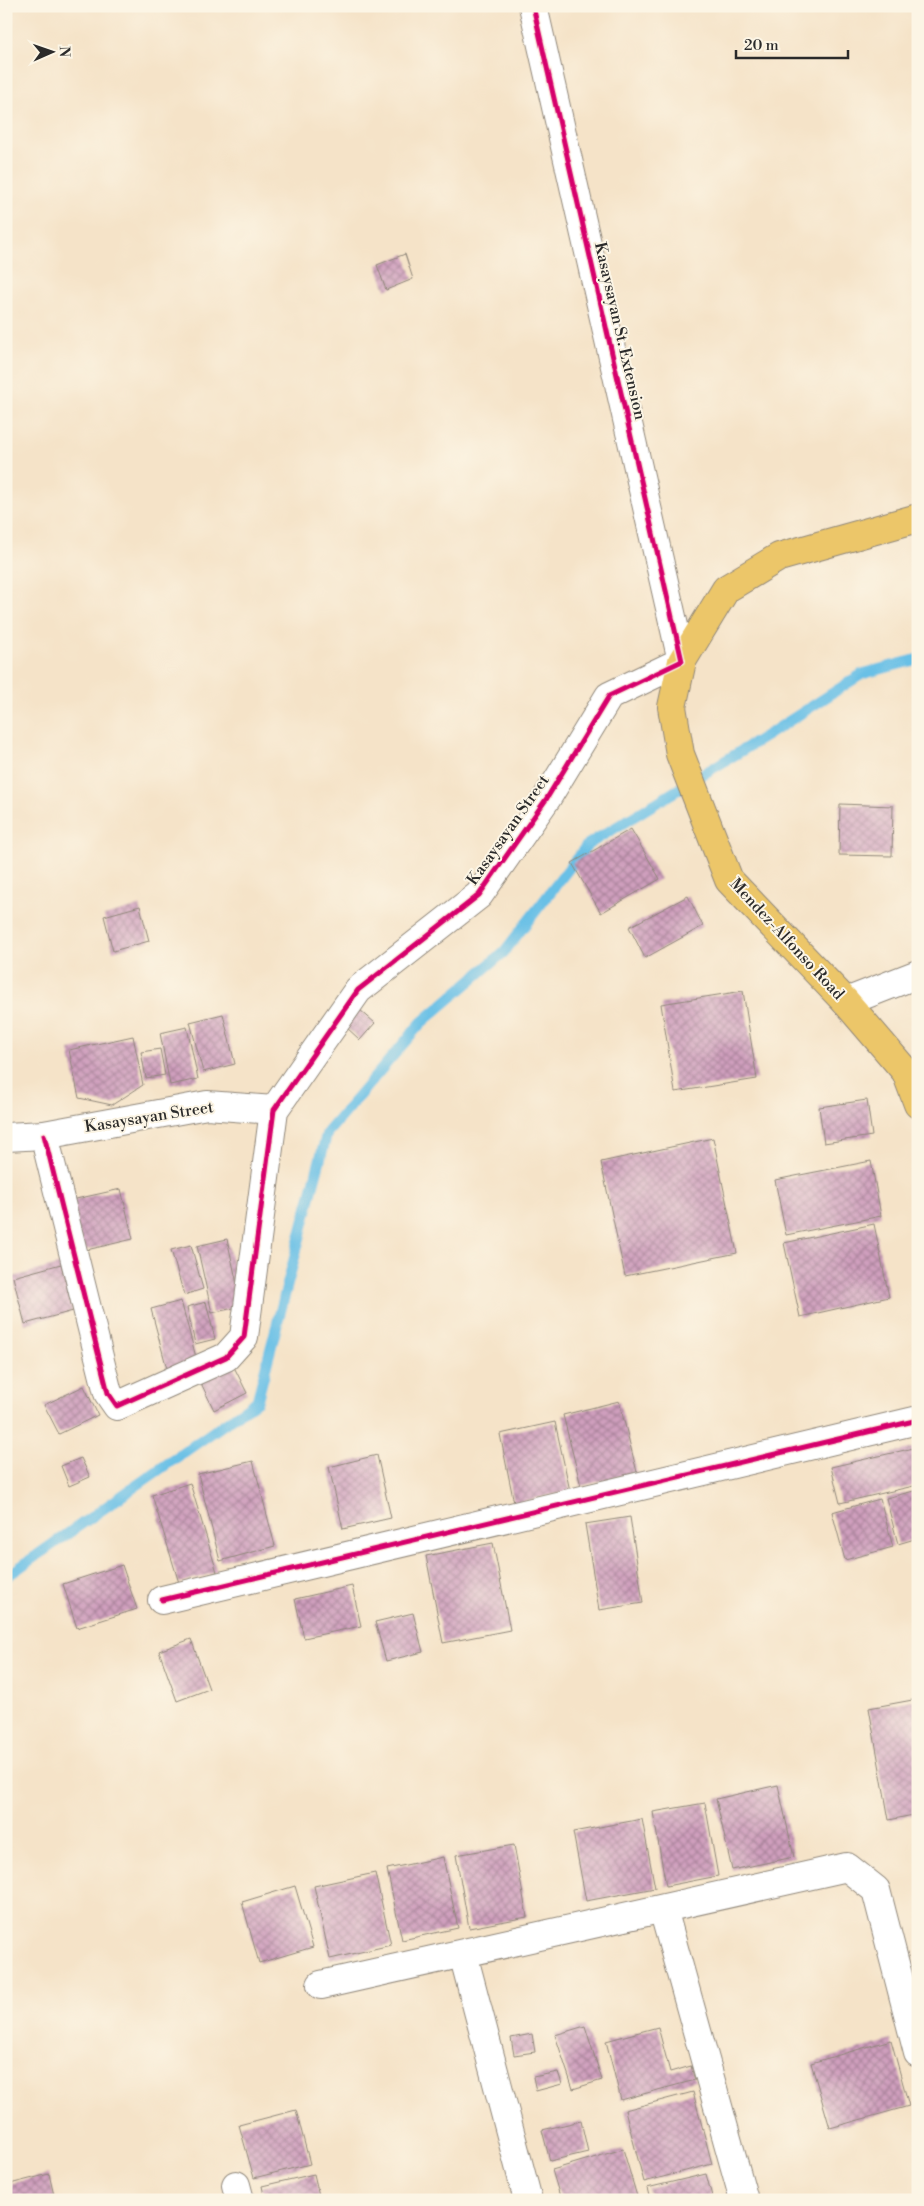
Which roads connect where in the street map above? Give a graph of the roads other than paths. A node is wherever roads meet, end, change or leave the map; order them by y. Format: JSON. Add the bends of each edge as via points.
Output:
{"nodes":[{"id":1,"x":533,"y":6,"type":"edge"},
{"id":2,"x":918,"y":518,"type":"edge"},
{"id":3,"x":682,"y":661,"type":"junction"},
{"id":4,"x":918,"y":974,"type":"edge"},
{"id":5,"x":846,"y":1002,"type":"junction"},
{"id":6,"x":918,"y":1104,"type":"edge"},
{"id":7,"x":274,"y":1110,"type":"junction"},
{"id":8,"x":44,"y":1135,"type":"junction"},
{"id":9,"x":6,"y":1137,"type":"edge"},
{"id":10,"x":918,"y":1420,"type":"edge"},
{"id":11,"x":162,"y":1600,"type":"dead end"},
{"id":12,"x":663,"y":1909,"type":"junction"},
{"id":13,"x":463,"y":1954,"type":"junction"},
{"id":14,"x":321,"y":1985,"type":"dead end"},
{"id":15,"x":918,"y":2053,"type":"edge"},
{"id":16,"x":528,"y":2200,"type":"edge"},
{"id":17,"x":744,"y":2200,"type":"edge"}],
"edges":[{"from":1,"to":3,"type":"street","name":"Kasaysayan St. Extension"},
{"from":2,"to":3,"type":"main road","name":"Mendez-Alfonso Road","via":[[779,557],[726,589]]},
{"from":3,"to":5,"type":"main road","name":"Mendez-Alfonso Road","via":[[672,707],[680,754],[728,880]]},
{"from":3,"to":7,"type":"street","name":"Kasaysayan Street","via":[[609,696],[547,798],[479,895],[358,990]]},
{"from":4,"to":5,"type":"street"},
{"from":5,"to":6,"type":"main road","name":"Mendez-Alfonso Road","via":[[906,1072]]},
{"from":7,"to":8,"type":"street","name":"Kasaysayan Street","via":[[207,1105]]},
{"from":7,"to":8,"type":"street","via":[[244,1337],[226,1357],[117,1406],[108,1393]]},
{"from":8,"to":9,"type":"street","name":"Kasaysayan Street"},
{"from":10,"to":11,"type":"street"},
{"from":12,"to":13,"type":"street"},
{"from":12,"to":15,"type":"street","via":[[847,1867],[876,1890]]},
{"from":12,"to":17,"type":"street"},
{"from":13,"to":14,"type":"street"},
{"from":13,"to":16,"type":"street"}]}
